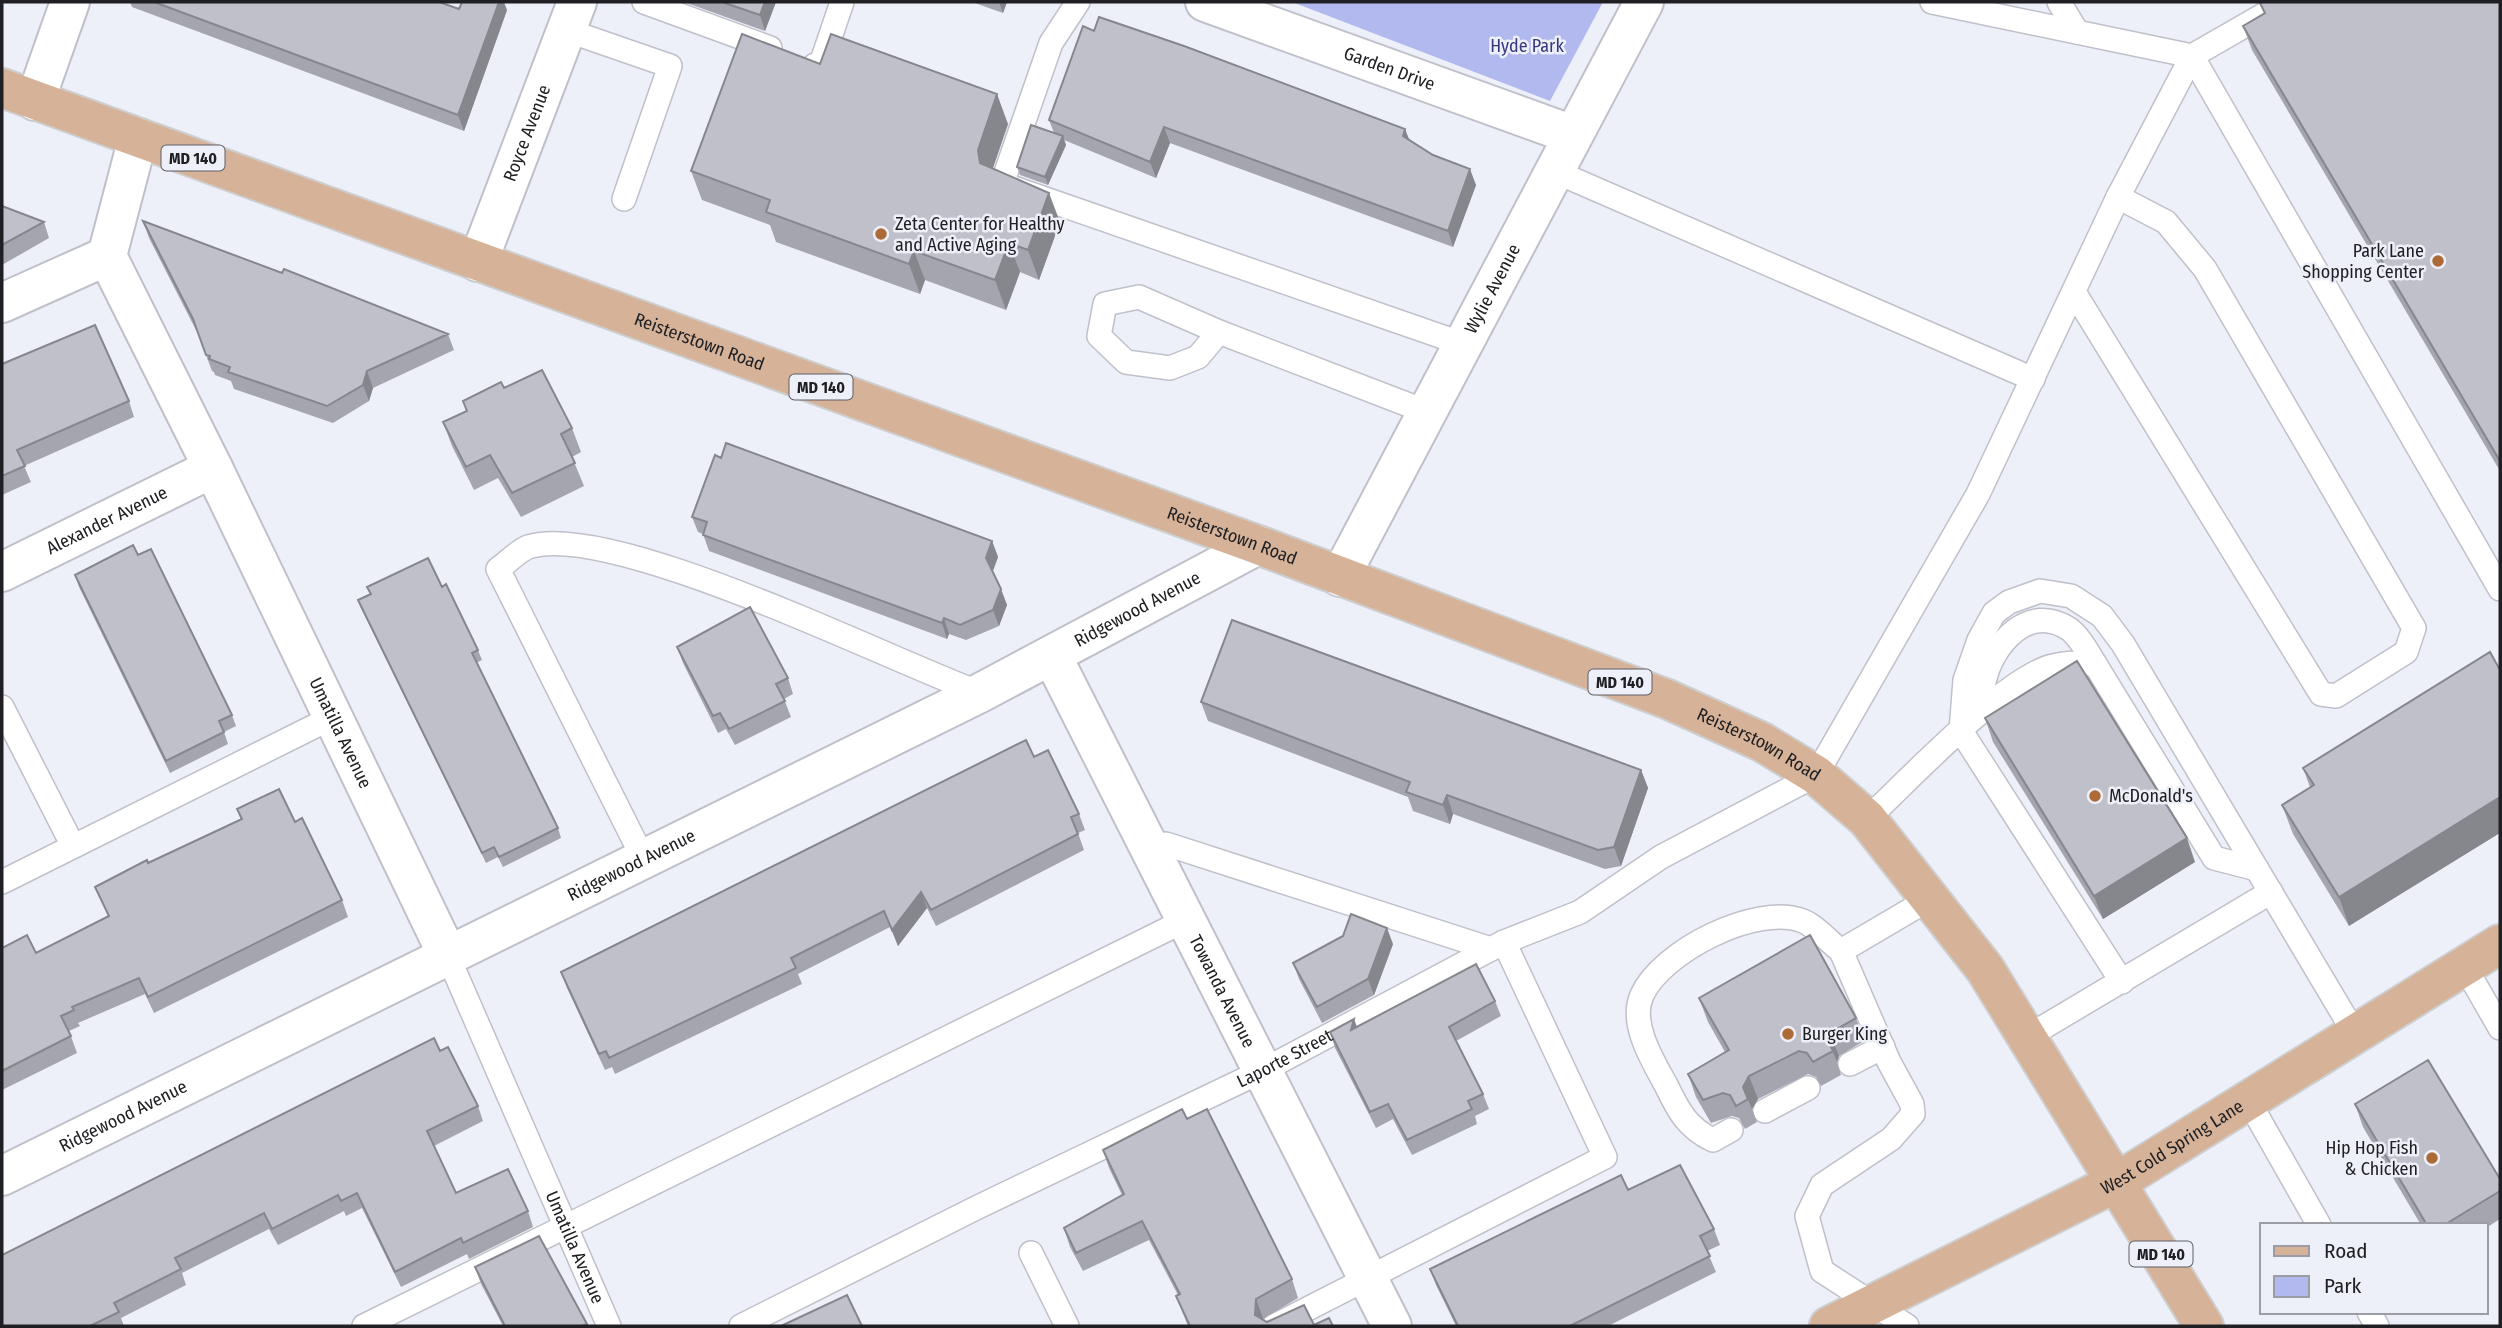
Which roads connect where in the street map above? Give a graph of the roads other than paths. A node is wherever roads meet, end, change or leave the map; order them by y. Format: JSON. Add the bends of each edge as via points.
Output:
{"nodes":[{"id":1,"x":70,"y":2,"type":"edge"},
{"id":2,"x":644,"y":2,"type":"edge"},
{"id":3,"x":842,"y":2,"type":"edge"},
{"id":4,"x":1079,"y":2,"type":"edge"},
{"id":5,"x":1205,"y":2,"type":"edge"},
{"id":6,"x":1644,"y":2,"type":"edge"},
{"id":7,"x":1932,"y":2,"type":"edge"},
{"id":8,"x":2059,"y":2,"type":"edge"},
{"id":9,"x":2286,"y":2,"type":"edge"},
{"id":10,"x":571,"y":16,"type":"edge"},
{"id":11,"x":2077,"y":32,"type":"junction"},
{"id":12,"x":2192,"y":56,"type":"junction"},
{"id":13,"x":18,"y":94,"type":"edge"},
{"id":14,"x":1573,"y":135,"type":"junction"},
{"id":15,"x":138,"y":138,"type":"junction"},
{"id":16,"x":1554,"y":171,"type":"junction"},
{"id":17,"x":2118,"y":197,"type":"junction"},
{"id":18,"x":624,"y":199,"type":"dead end"},
{"id":19,"x":107,"y":256,"type":"junction"},
{"id":20,"x":478,"y":262,"type":"junction"},
{"id":21,"x":2074,"y":292,"type":"junction"},
{"id":22,"x":2,"y":303,"type":"edge"},
{"id":23,"x":1219,"y":332,"type":"junction"},
{"id":24,"x":1463,"y":344,"type":"junction"},
{"id":25,"x":2033,"y":379,"type":"junction"},
{"id":26,"x":1427,"y":412,"type":"junction"},
{"id":27,"x":213,"y":468,"type":"junction"},
{"id":28,"x":1258,"y":545,"type":"junction"},
{"id":29,"x":2,"y":572,"type":"edge"},
{"id":30,"x":1340,"y":577,"type":"junction"},
{"id":31,"x":2500,"y":589,"type":"edge"},
{"id":32,"x":1052,"y":656,"type":"junction"},
{"id":33,"x":2095,"y":664,"type":"junction"},
{"id":34,"x":980,"y":692,"type":"junction"},
{"id":35,"x":2,"y":707,"type":"edge"},
{"id":36,"x":1984,"y":709,"type":"junction"},
{"id":37,"x":333,"y":718,"type":"junction"},
{"id":38,"x":1961,"y":731,"type":"junction"},
{"id":39,"x":1816,"y":775,"type":"junction"},
{"id":40,"x":1867,"y":818,"type":"junction"},
{"id":41,"x":1166,"y":844,"type":"dead end"},
{"id":42,"x":73,"y":846,"type":"junction"},
{"id":43,"x":643,"y":858,"type":"junction"},
{"id":44,"x":2257,"y":869,"type":"junction"},
{"id":45,"x":2,"y":881,"type":"edge"},
{"id":46,"x":2270,"y":892,"type":"junction"},
{"id":47,"x":1931,"y":898,"type":"junction"},
{"id":48,"x":1186,"y":920,"type":"junction"},
{"id":49,"x":2500,"y":944,"type":"edge"},
{"id":50,"x":1497,"y":946,"type":"junction"},
{"id":51,"x":1841,"y":951,"type":"junction"},
{"id":52,"x":446,"y":954,"type":"junction"},
{"id":53,"x":2465,"y":967,"type":"junction"},
{"id":54,"x":2122,"y":982,"type":"junction"},
{"id":55,"x":2500,"y":1028,"type":"edge"},
{"id":56,"x":2355,"y":1034,"type":"junction"},
{"id":57,"x":2027,"y":1037,"type":"junction"},
{"id":58,"x":1882,"y":1047,"type":"junction"},
{"id":59,"x":1850,"y":1064,"type":"dead end"},
{"id":60,"x":1262,"y":1071,"type":"junction"},
{"id":61,"x":1808,"y":1088,"type":"edge"},
{"id":62,"x":2248,"y":1100,"type":"junction"},
{"id":63,"x":1765,"y":1111,"type":"dead end"},
{"id":64,"x":1731,"y":1130,"type":"edge"},
{"id":65,"x":2,"y":1176,"type":"edge"},
{"id":66,"x":2117,"y":1182,"type":"junction"},
{"id":67,"x":2318,"y":1223,"type":"edge"},
{"id":68,"x":567,"y":1226,"type":"junction"},
{"id":69,"x":1031,"y":1253,"type":"dead end"},
{"id":70,"x":1367,"y":1278,"type":"junction"},
{"id":71,"x":1874,"y":1304,"type":"junction"},
{"id":72,"x":364,"y":1326,"type":"edge"},
{"id":73,"x":609,"y":1326,"type":"edge"},
{"id":74,"x":741,"y":1326,"type":"edge"},
{"id":75,"x":1068,"y":1326,"type":"edge"},
{"id":76,"x":1274,"y":1326,"type":"edge"},
{"id":77,"x":1392,"y":1326,"type":"edge"},
{"id":78,"x":1829,"y":1326,"type":"edge"},
{"id":79,"x":1907,"y":1326,"type":"edge"},
{"id":80,"x":2204,"y":1326,"type":"edge"}],
"edges":[{"from":1,"to":13,"type":"street"},
{"from":2,"to":3,"type":"lane","via":[[820,67]]},
{"from":4,"to":24,"type":"lane","via":[[1051,43],[1002,184]]},
{"from":5,"to":14,"type":"street","name":"Garden Drive"},
{"from":6,"to":14,"type":"street","name":"Wylie Avenue"},
{"from":7,"to":11,"type":"lane"},
{"from":8,"to":11,"type":"lane"},
{"from":9,"to":12,"type":"lane"},
{"from":10,"to":18,"type":"lane","via":[[670,66]]},
{"from":10,"to":20,"type":"street","name":"Royce Avenue"},
{"from":11,"to":12,"type":"lane"},
{"from":12,"to":17,"type":"lane"},
{"from":12,"to":31,"type":"lane"},
{"from":13,"to":15,"type":"main road","name":"Reisterstown Road","number":"MD 140"},
{"from":14,"to":16,"type":"street","name":"Wylie Avenue"},
{"from":15,"to":19,"type":"street"},
{"from":15,"to":20,"type":"main road","name":"Reisterstown Road","number":"MD 140"},
{"from":16,"to":24,"type":"street","name":"Wylie Avenue"},
{"from":16,"to":25,"type":"lane"},
{"from":17,"to":21,"type":"lane"},
{"from":17,"to":21,"type":"lane","via":[[2166,222],[2205,269],[2414,628],[2406,652],[2336,695],[2321,694]]},
{"from":19,"to":22,"type":"street"},
{"from":19,"to":27,"type":"street","name":"Umatilla Avenue"},
{"from":20,"to":28,"type":"main road","name":"Reisterstown Road","number":"MD 140"},
{"from":21,"to":25,"type":"lane"},
{"from":23,"to":23,"type":"lane","via":[[1139,297],[1105,304],[1100,336],[1126,362],[1170,368],[1198,357]]},
{"from":23,"to":26,"type":"lane"},
{"from":24,"to":26,"type":"street","name":"Wylie Avenue"},
{"from":25,"to":39,"type":"lane","via":[[1978,494]]},
{"from":26,"to":30,"type":"street","name":"Wylie Avenue"},
{"from":27,"to":29,"type":"street","name":"Alexander Avenue"},
{"from":27,"to":37,"type":"street","name":"Umatilla Avenue"},
{"from":28,"to":30,"type":"main road","name":"Reisterstown Road","number":"MD 140"},
{"from":28,"to":32,"type":"street","name":"Ridgewood Avenue"},
{"from":30,"to":39,"type":"main road","name":"Reisterstown Road","number":"MD 140","via":[[1667,699],[1762,742]]},
{"from":32,"to":34,"type":"street","name":"Ridgewood Avenue"},
{"from":32,"to":48,"type":"street","name":"Towanda Avenue"},
{"from":33,"to":36,"type":"lane","via":[[2050,666]]},
{"from":33,"to":36,"type":"lane","via":[[2070,630],[2045,619],[2021,625],[1994,654],[1983,683]]},
{"from":33,"to":44,"type":"lane","via":[[2214,858]]},
{"from":34,"to":43,"type":"street","name":"Ridgewood Avenue"},
{"from":34,"to":43,"type":"lane","via":[[743,595],[624,555],[581,545],[526,548],[498,569]]},
{"from":35,"to":42,"type":"lane"},
{"from":36,"to":38,"type":"lane"},
{"from":37,"to":42,"type":"lane"},
{"from":37,"to":52,"type":"street","name":"Umatilla Avenue"},
{"from":38,"to":40,"type":"lane"},
{"from":38,"to":44,"type":"lane","via":[[1965,680],[1994,612],[2040,591],[2071,596],[2102,615],[2123,644]]},
{"from":38,"to":54,"type":"lane"},
{"from":39,"to":40,"type":"main road","name":"Reisterstown Road","number":"MD 140"},
{"from":39,"to":50,"type":"lane","name":"Laporte Street","via":[[1661,857],[1580,912]]},
{"from":40,"to":47,"type":"main road","name":"Reisterstown Road","number":"MD 140"},
{"from":41,"to":50,"type":"lane"},
{"from":42,"to":45,"type":"lane"},
{"from":43,"to":52,"type":"street","name":"Ridgewood Avenue"},
{"from":44,"to":46,"type":"lane"},
{"from":46,"to":54,"type":"lane"},
{"from":46,"to":56,"type":"lane"},
{"from":47,"to":51,"type":"lane"},
{"from":47,"to":57,"type":"main road","name":"Reisterstown Road","number":"MD 140","via":[[1985,969]]},
{"from":48,"to":60,"type":"street","name":"Towanda Avenue"},
{"from":48,"to":68,"type":"lane"},
{"from":49,"to":53,"type":"main road","name":"West Cold Spring Lane"},
{"from":50,"to":60,"type":"lane","name":"Laporte Street"},
{"from":50,"to":70,"type":"lane","via":[[1605,1157]]},
{"from":51,"to":58,"type":"lane"},
{"from":51,"to":64,"type":"lane","via":[[1803,921],[1751,919],[1710,935],[1657,973],[1641,996],[1646,1048],[1681,1116],[1695,1132],[1713,1140]]},
{"from":52,"to":65,"type":"street","name":"Ridgewood Avenue"},
{"from":52,"to":68,"type":"lane","name":"Umatilla Avenue"},
{"from":53,"to":55,"type":"lane"},
{"from":53,"to":56,"type":"main road","name":"West Cold Spring Lane"},
{"from":54,"to":57,"type":"lane"},
{"from":56,"to":62,"type":"main road","name":"West Cold Spring Lane"},
{"from":57,"to":66,"type":"main road","name":"Reisterstown Road","number":"MD 140"},
{"from":58,"to":59,"type":"lane"},
{"from":58,"to":71,"type":"lane","via":[[1913,1114],[1891,1139],[1822,1185],[1807,1216],[1822,1271]]},
{"from":60,"to":70,"type":"street","name":"Towanda Avenue"},
{"from":60,"to":74,"type":"lane","name":"Laporte Street"},
{"from":61,"to":63,"type":"lane"},
{"from":62,"to":66,"type":"main road","name":"West Cold Spring Lane"},
{"from":62,"to":67,"type":"lane"},
{"from":66,"to":71,"type":"main road","name":"West Cold Spring Lane"},
{"from":66,"to":80,"type":"main road","name":"Reisterstown Road","number":"MD 140"},
{"from":68,"to":72,"type":"lane"},
{"from":68,"to":73,"type":"lane","name":"Umatilla Avenue"},
{"from":69,"to":75,"type":"lane"},
{"from":70,"to":76,"type":"lane"},
{"from":70,"to":77,"type":"street","name":"Towanda Avenue"},
{"from":71,"to":78,"type":"main road","name":"West Cold Spring Lane"},
{"from":71,"to":79,"type":"lane"}]}
